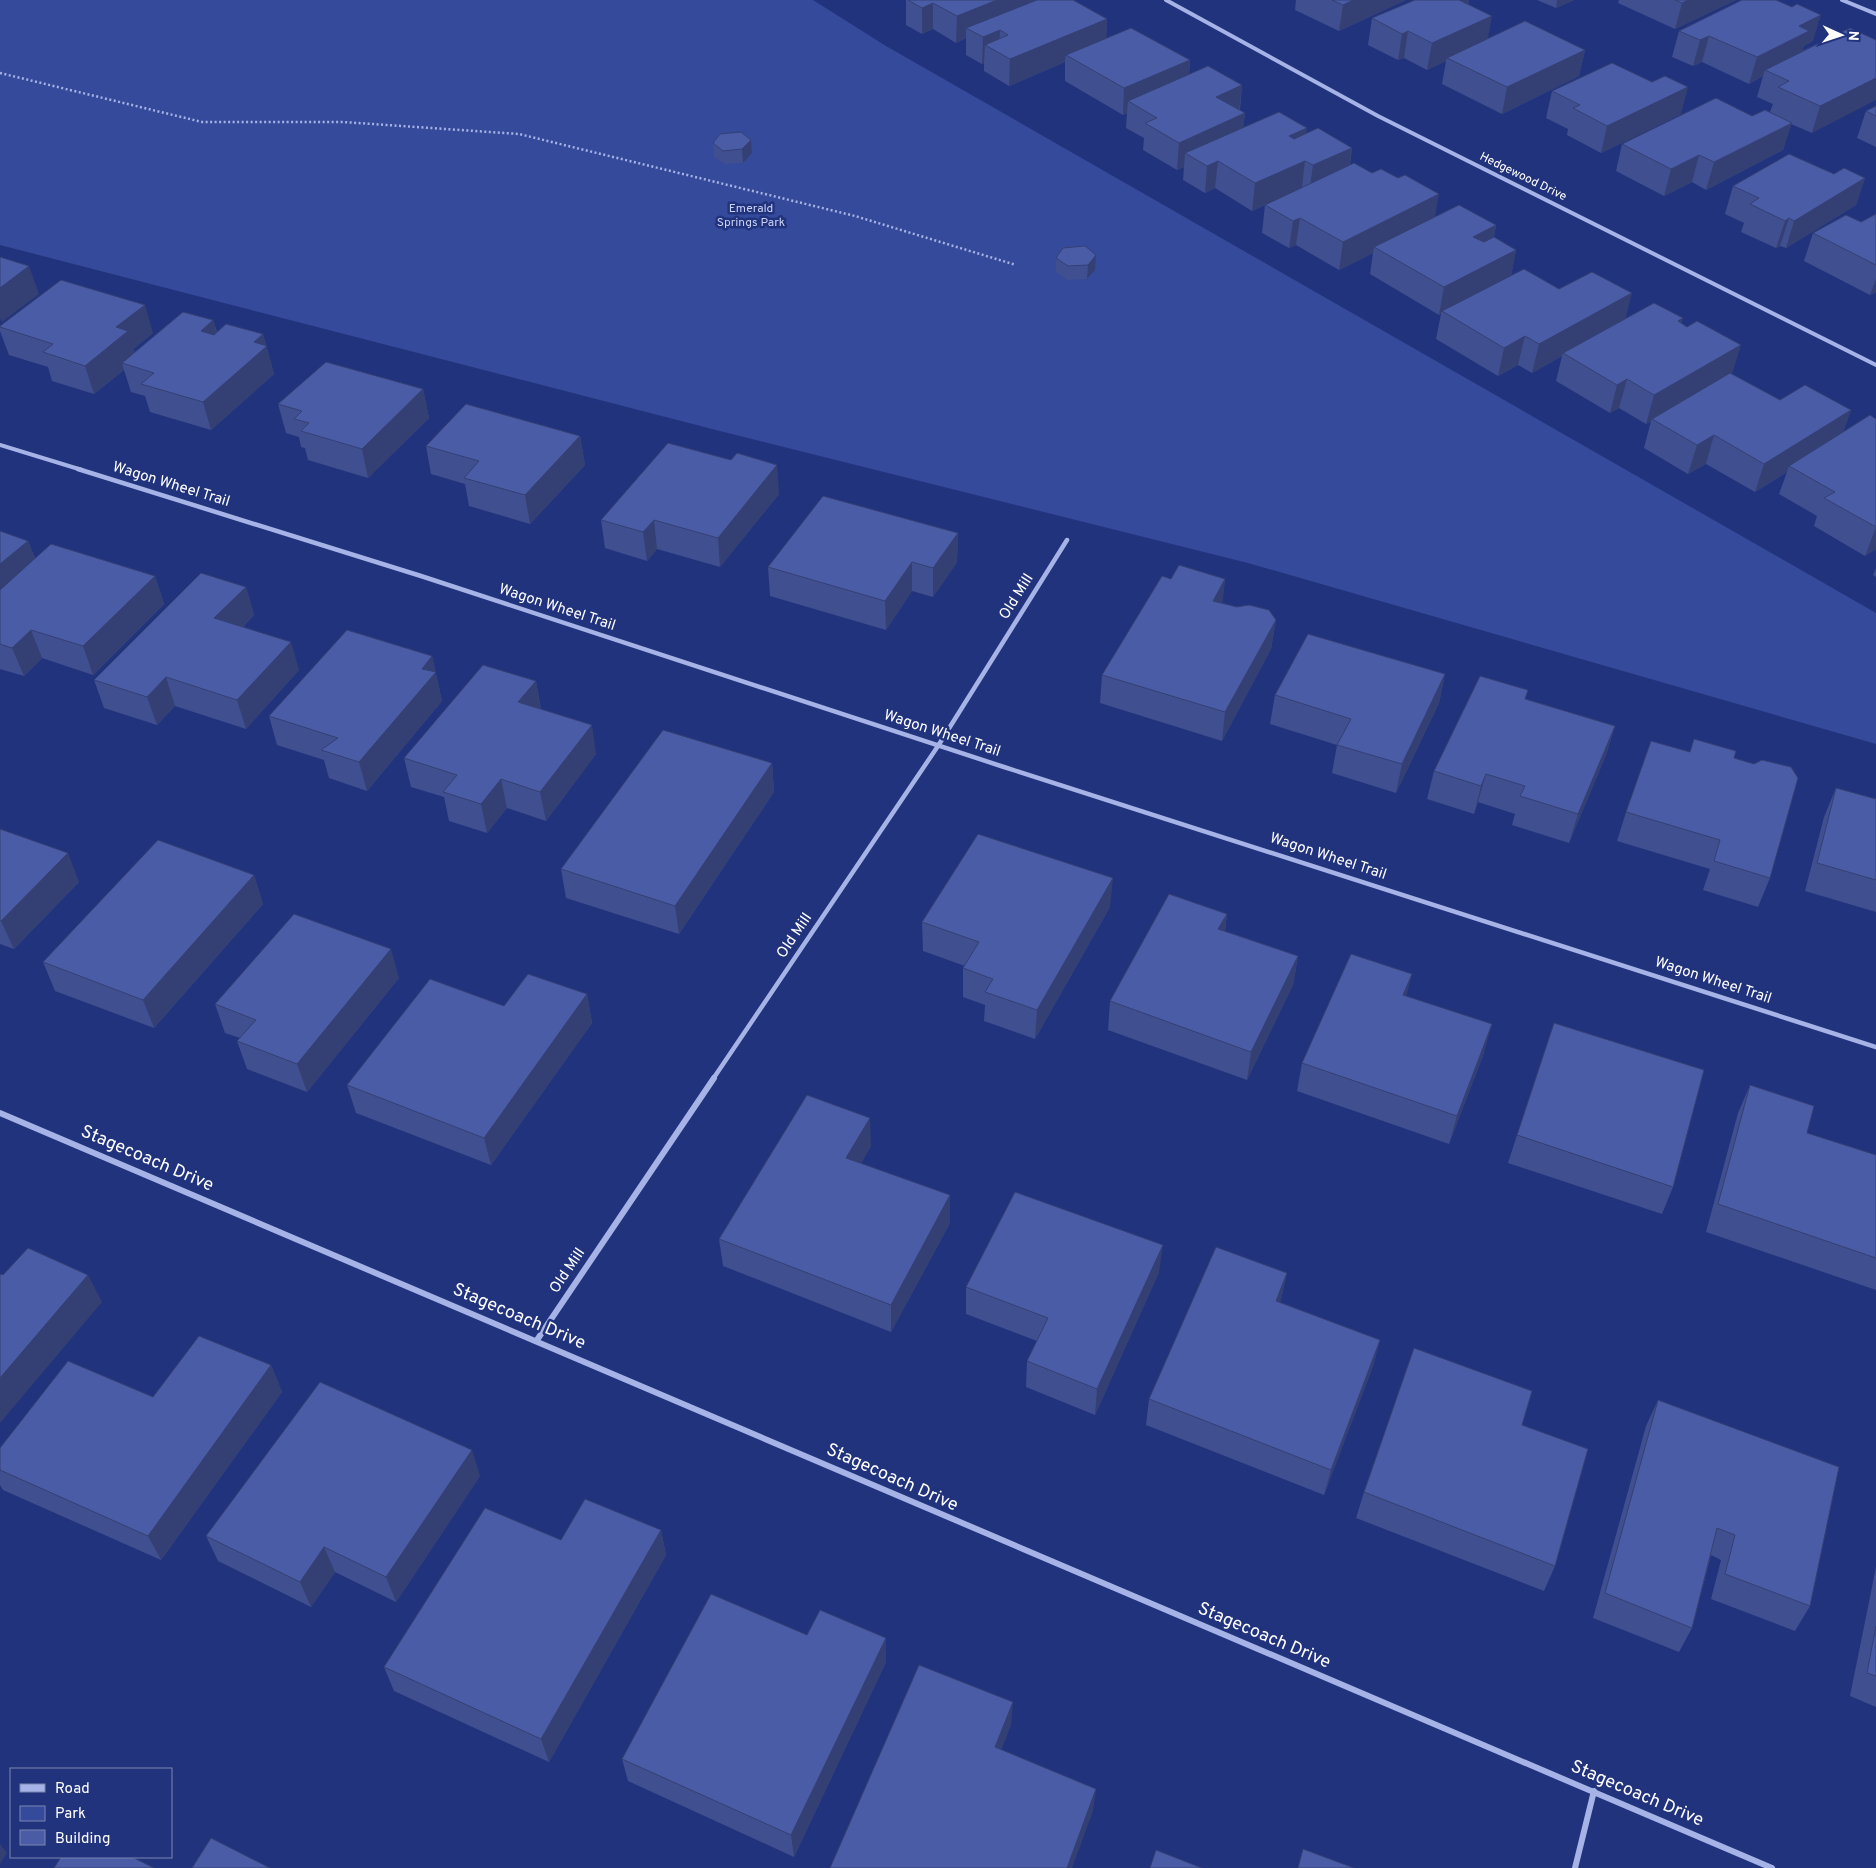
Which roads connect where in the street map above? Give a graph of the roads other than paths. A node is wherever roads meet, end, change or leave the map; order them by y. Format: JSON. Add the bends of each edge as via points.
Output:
{"nodes":[{"id":1,"x":1166,"y":0,"type":"edge"},
{"id":2,"x":1842,"y":0,"type":"edge"},
{"id":3,"x":1876,"y":14,"type":"edge"},
{"id":4,"x":1876,"y":365,"type":"edge"},
{"id":5,"x":0,"y":445,"type":"edge"},
{"id":6,"x":1067,"y":540,"type":"dead end"},
{"id":7,"x":938,"y":746,"type":"junction"},
{"id":8,"x":1876,"y":1047,"type":"edge"},
{"id":9,"x":0,"y":1113,"type":"edge"},
{"id":10,"x":537,"y":1340,"type":"junction"},
{"id":11,"x":1594,"y":1791,"type":"junction"},
{"id":12,"x":1575,"y":1868,"type":"edge"},
{"id":13,"x":1772,"y":1868,"type":"edge"}],
"edges":[{"from":1,"to":4,"type":"street","name":"Hedgewood Drive","via":[[1378,116]]},
{"from":2,"to":3,"type":"street"},
{"from":5,"to":7,"type":"street","name":"Wagon Wheel Trail","via":[[421,576]]},
{"from":6,"to":7,"type":"street","name":"Old Mill"},
{"from":7,"to":8,"type":"street","name":"Wagon Wheel Trail"},
{"from":7,"to":10,"type":"street","name":"Old Mill"},
{"from":9,"to":10,"type":"street","name":"Stagecoach Drive"},
{"from":10,"to":11,"type":"street","name":"Stagecoach Drive","via":[[956,1522]]},
{"from":11,"to":12,"type":"street"},
{"from":11,"to":13,"type":"street","name":"Stagecoach Drive"}]}
